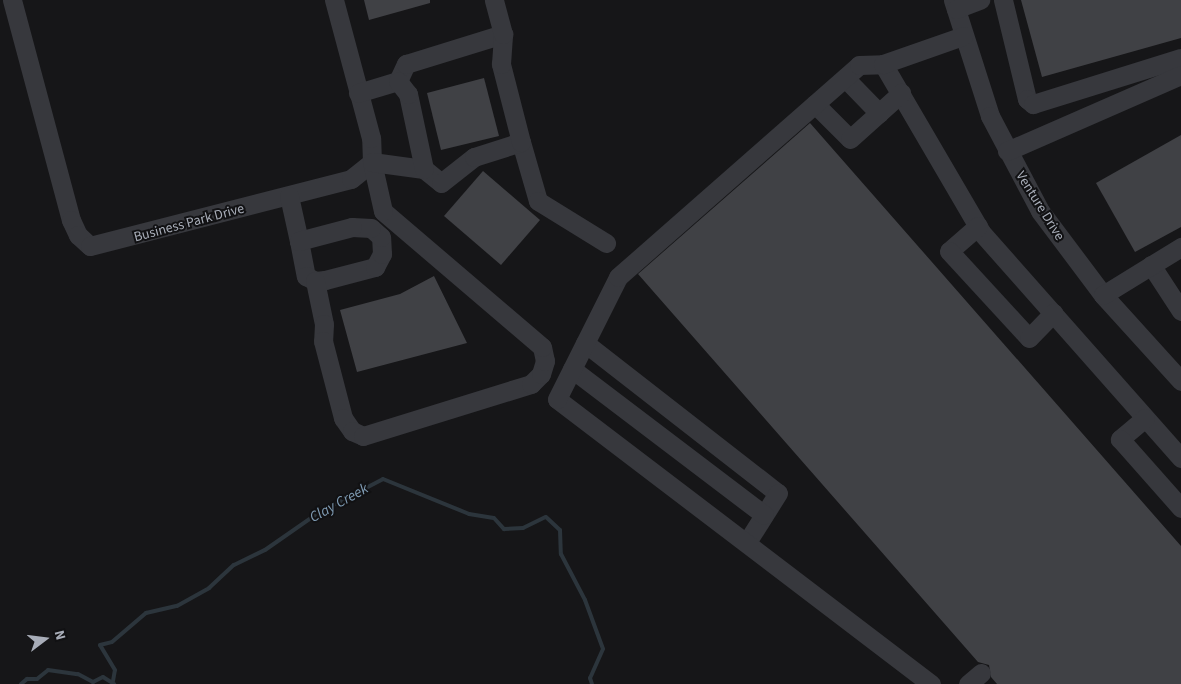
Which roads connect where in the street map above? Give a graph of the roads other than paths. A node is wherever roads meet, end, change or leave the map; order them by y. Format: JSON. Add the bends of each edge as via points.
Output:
{"nodes":[{"id":1,"x":12,"y":0,"type":"edge"},
{"id":2,"x":334,"y":0,"type":"edge"},
{"id":3,"x":494,"y":0,"type":"edge"},
{"id":4,"x":980,"y":0,"type":"edge"},
{"id":5,"x":1003,"y":0,"type":"edge"},
{"id":6,"x":954,"y":5,"type":"edge"},
{"id":7,"x":503,"y":34,"type":"junction"},
{"id":8,"x":963,"y":36,"type":"junction"},
{"id":9,"x":1181,"y":58,"type":"edge"},
{"id":10,"x":883,"y":64,"type":"junction"},
{"id":11,"x":1181,"y":75,"type":"edge"},
{"id":12,"x":845,"y":78,"type":"junction"},
{"id":13,"x":398,"y":81,"type":"junction"},
{"id":14,"x":358,"y":93,"type":"junction"},
{"id":15,"x":901,"y":93,"type":"junction"},
{"id":16,"x":1043,"y":103,"type":"junction"},
{"id":17,"x":815,"y":104,"type":"junction"},
{"id":18,"x":879,"y":113,"type":"junction"},
{"id":19,"x":1042,"y":136,"type":"junction"},
{"id":20,"x":521,"y":142,"type":"junction"},
{"id":21,"x":1007,"y":151,"type":"junction"},
{"id":22,"x":372,"y":162,"type":"junction"},
{"id":23,"x":424,"y":168,"type":"junction"},
{"id":24,"x":289,"y":196,"type":"junction"},
{"id":25,"x":395,"y":224,"type":"junction"},
{"id":26,"x":978,"y":226,"type":"junction"},
{"id":27,"x":380,"y":237,"type":"junction"},
{"id":28,"x":299,"y":241,"type":"junction"},
{"id":29,"x":606,"y":243,"type":"dead end"},
{"id":30,"x":1181,"y":247,"type":"edge"},
{"id":31,"x":1151,"y":265,"type":"junction"},
{"id":32,"x":315,"y":281,"type":"junction"},
{"id":33,"x":1103,"y":295,"type":"junction"},
{"id":34,"x":1181,"y":311,"type":"edge"},
{"id":35,"x":1053,"y":313,"type":"junction"},
{"id":36,"x":585,"y":343,"type":"junction"},
{"id":37,"x":572,"y":369,"type":"junction"},
{"id":38,"x":1181,"y":381,"type":"edge"},
{"id":39,"x":1145,"y":418,"type":"junction"},
{"id":40,"x":1181,"y":458,"type":"edge"},
{"id":41,"x":1181,"y":508,"type":"edge"},
{"id":42,"x":764,"y":515,"type":"junction"},
{"id":43,"x":747,"y":542,"type":"junction"},
{"id":44,"x":931,"y":684,"type":"edge"}],
"edges":[{"from":1,"to":24,"type":"street","name":"Business Park Drive","via":[[71,220],[78,235],[90,246]]},
{"from":2,"to":14,"type":"street"},
{"from":3,"to":7,"type":"street"},
{"from":4,"to":6,"type":"street"},
{"from":5,"to":16,"type":"street","via":[[1028,99],[1033,104]]},
{"from":6,"to":8,"type":"street","name":"Venture Drive"},
{"from":7,"to":13,"type":"street","via":[[406,64]]},
{"from":7,"to":20,"type":"street","via":[[501,64]]},
{"from":8,"to":10,"type":"street"},
{"from":8,"to":21,"type":"street","name":"Venture Drive","via":[[990,116]]},
{"from":9,"to":16,"type":"street"},
{"from":10,"to":12,"type":"street","via":[[859,65]]},
{"from":10,"to":15,"type":"street"},
{"from":11,"to":19,"type":"street"},
{"from":12,"to":17,"type":"street"},
{"from":12,"to":18,"type":"street"},
{"from":13,"to":14,"type":"street"},
{"from":13,"to":23,"type":"street","via":[[408,94]]},
{"from":14,"to":22,"type":"street","via":[[371,138]]},
{"from":15,"to":18,"type":"street"},
{"from":15,"to":26,"type":"street"},
{"from":16,"to":19,"type":"street"},
{"from":17,"to":18,"type":"street","via":[[850,139]]},
{"from":17,"to":36,"type":"street","via":[[618,278]]},
{"from":19,"to":21,"type":"street"},
{"from":20,"to":23,"type":"street","via":[[474,157],[441,183]]},
{"from":20,"to":29,"type":"street","via":[[538,201]]},
{"from":21,"to":33,"type":"street","name":"Venture Drive","via":[[1040,211]]},
{"from":22,"to":23,"type":"street"},
{"from":22,"to":24,"type":"street","name":"Business Park Drive","via":[[351,179]]},
{"from":22,"to":25,"type":"street","via":[[383,211]]},
{"from":24,"to":28,"type":"street"},
{"from":25,"to":27,"type":"street"},
{"from":25,"to":32,"type":"street","via":[[542,347],[545,361],[541,374],[531,384],[363,436],[352,431],[343,418],[324,341],[324,324]]},
{"from":26,"to":35,"type":"street"},
{"from":26,"to":35,"type":"street","via":[[949,251],[1029,338]]},
{"from":27,"to":28,"type":"street","via":[[371,228],[360,226]]},
{"from":27,"to":32,"type":"street","via":[[382,254],[374,267]]},
{"from":28,"to":32,"type":"street","via":[[306,276]]},
{"from":30,"to":31,"type":"street"},
{"from":31,"to":33,"type":"street"},
{"from":31,"to":34,"type":"street"},
{"from":33,"to":38,"type":"street","name":"Venture Drive"},
{"from":35,"to":39,"type":"street"},
{"from":36,"to":37,"type":"street"},
{"from":36,"to":42,"type":"street","via":[[778,492]]},
{"from":37,"to":42,"type":"street"},
{"from":37,"to":43,"type":"street","via":[[557,398]]},
{"from":39,"to":40,"type":"street"},
{"from":39,"to":41,"type":"street","via":[[1120,439]]},
{"from":42,"to":43,"type":"street"},
{"from":43,"to":44,"type":"street"}]}
